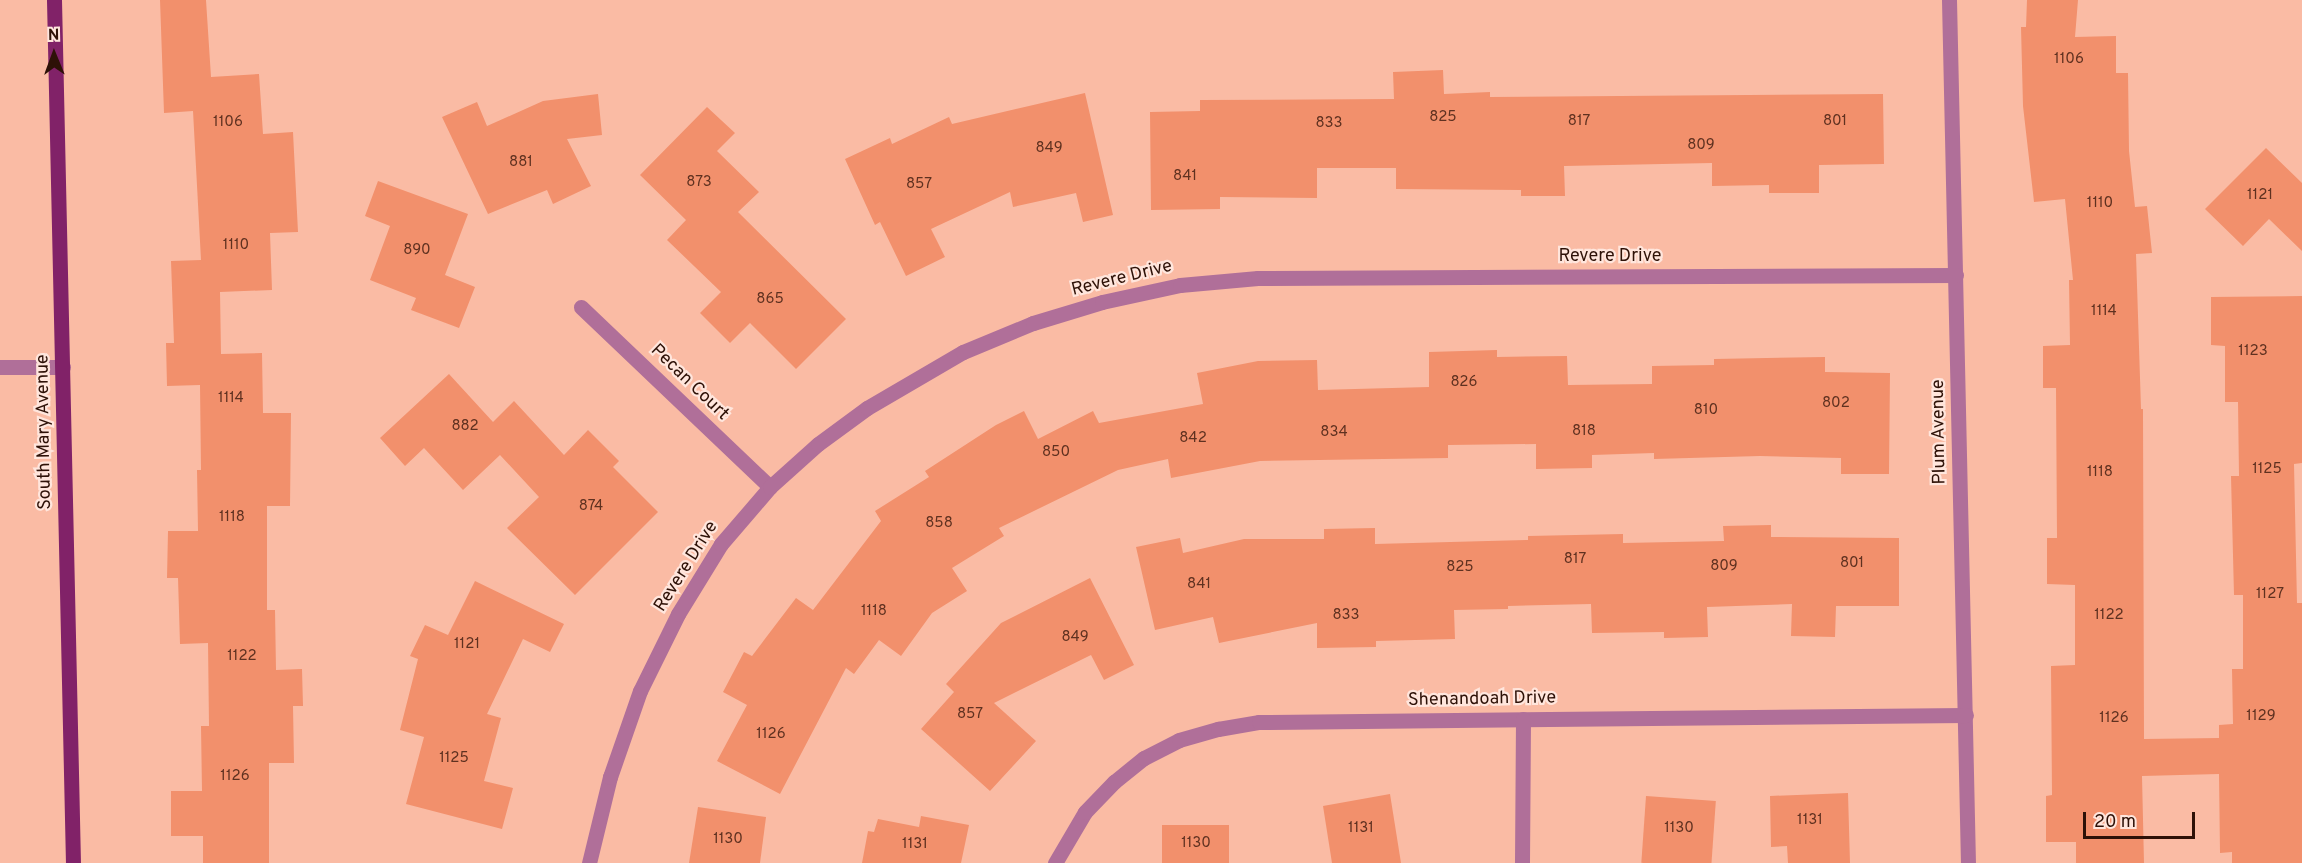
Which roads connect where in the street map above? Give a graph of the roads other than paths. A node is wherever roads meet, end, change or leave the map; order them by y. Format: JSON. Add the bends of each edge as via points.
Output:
{"nodes":[{"id":1,"x":54,"y":0,"type":"edge"},
{"id":2,"x":1949,"y":0,"type":"edge"},
{"id":3,"x":1956,"y":275,"type":"junction"},
{"id":4,"x":581,"y":308,"type":"dead end"},
{"id":5,"x":0,"y":367,"type":"edge"},
{"id":6,"x":63,"y":367,"type":"junction"},
{"id":7,"x":770,"y":487,"type":"junction"},
{"id":8,"x":1966,"y":716,"type":"junction"},
{"id":9,"x":1523,"y":719,"type":"junction"},
{"id":10,"x":73,"y":863,"type":"edge"},
{"id":11,"x":589,"y":863,"type":"edge"},
{"id":12,"x":1055,"y":863,"type":"edge"},
{"id":13,"x":1522,"y":863,"type":"edge"},
{"id":14,"x":1968,"y":863,"type":"edge"}],
"edges":[{"from":1,"to":6,"type":"main road","name":"South Mary Avenue"},
{"from":2,"to":3,"type":"street","name":"Plum Avenue"},
{"from":3,"to":7,"type":"street","name":"Revere Drive","via":[[1258,278],[1180,285],[1102,302],[1033,323],[963,352],[867,408],[818,444]]},
{"from":3,"to":8,"type":"street","name":"Plum Avenue"},
{"from":4,"to":7,"type":"street","name":"Pecan Court"},
{"from":5,"to":6,"type":"street"},
{"from":6,"to":10,"type":"main road","name":"South Mary Avenue"},
{"from":7,"to":11,"type":"street","name":"Revere Drive","via":[[721,544],[678,614],[640,691],[610,777]]},
{"from":8,"to":9,"type":"street","name":"Shenandoah Drive"},
{"from":8,"to":14,"type":"street","name":"Plum Avenue"},
{"from":9,"to":12,"type":"street","name":"Shenandoah Drive","via":[[1259,722],[1179,740],[1144,758],[1114,782],[1085,812]]},
{"from":9,"to":13,"type":"street"}]}
